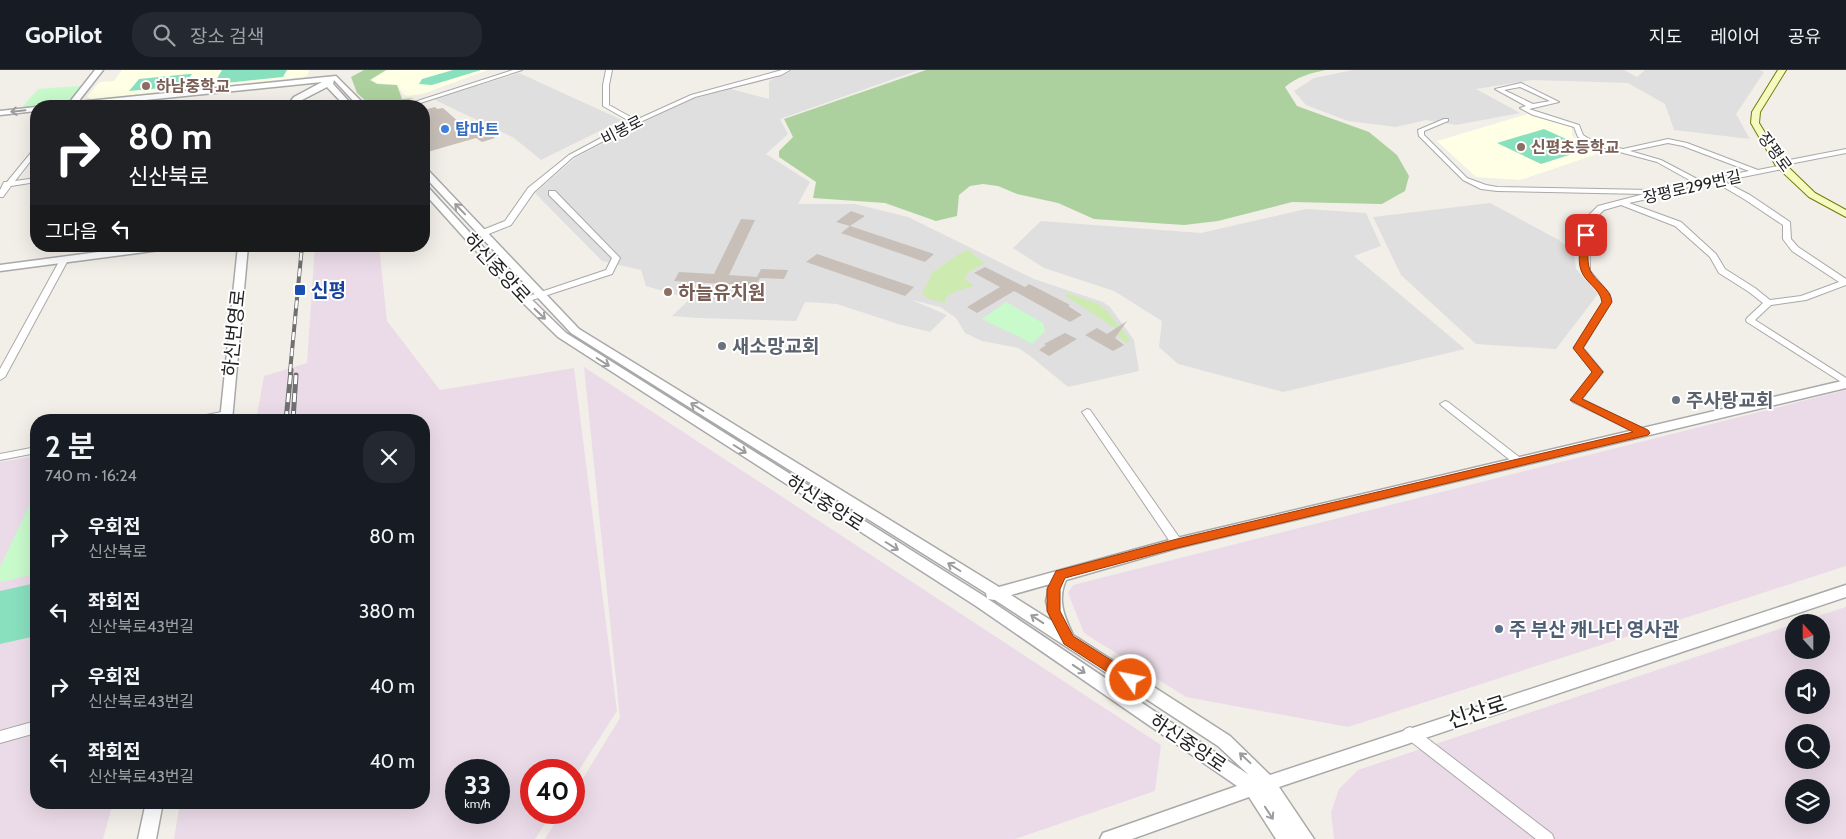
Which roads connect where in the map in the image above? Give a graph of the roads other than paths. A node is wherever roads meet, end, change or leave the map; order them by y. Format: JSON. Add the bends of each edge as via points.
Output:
{"nodes":[{"id":1,"x":99,"y":70,"type":"edge"},
{"id":2,"x":518,"y":70,"type":"edge"},
{"id":3,"x":609,"y":70,"type":"edge"},
{"id":4,"x":787,"y":70,"type":"edge"},
{"id":5,"x":1782,"y":70,"type":"edge"},
{"id":6,"x":337,"y":74,"type":"edge"},
{"id":7,"x":326,"y":77,"type":"edge"},
{"id":8,"x":287,"y":98,"type":"edge"},
{"id":9,"x":76,"y":100,"type":"edge"},
{"id":10,"x":108,"y":100,"type":"edge"},
{"id":11,"x":233,"y":100,"type":"edge"},
{"id":12,"x":344,"y":100,"type":"edge"},
{"id":13,"x":357,"y":100,"type":"edge"},
{"id":14,"x":425,"y":100,"type":"edge"},
{"id":15,"x":1532,"y":106,"type":"junction"},
{"id":16,"x":30,"y":110,"type":"edge"},
{"id":17,"x":0,"y":113,"type":"edge"},
{"id":18,"x":1446,"y":120,"type":"dead end"},
{"id":19,"x":636,"y":122,"type":"junction"},
{"id":20,"x":1622,"y":151,"type":"junction"},
{"id":21,"x":1846,"y":151,"type":"edge"},
{"id":22,"x":1836,"y":153,"type":"junction"},
{"id":23,"x":1846,"y":155,"type":"edge"},
{"id":24,"x":30,"y":157,"type":"edge"},
{"id":25,"x":1781,"y":166,"type":"junction"},
{"id":26,"x":1758,"y":172,"type":"junction"},
{"id":27,"x":430,"y":177,"type":"edge"},
{"id":28,"x":1716,"y":180,"type":"junction"},
{"id":29,"x":30,"y":181,"type":"edge"},
{"id":30,"x":9,"y":183,"type":"junction"},
{"id":31,"x":1700,"y":183,"type":"junction"},
{"id":32,"x":0,"y":184,"type":"edge"},
{"id":33,"x":1653,"y":192,"type":"junction"},
{"id":34,"x":552,"y":193,"type":"dead end"},
{"id":35,"x":0,"y":195,"type":"edge"},
{"id":36,"x":430,"y":195,"type":"edge"},
{"id":37,"x":1622,"y":203,"type":"junction"},
{"id":38,"x":1846,"y":214,"type":"edge"},
{"id":39,"x":483,"y":232,"type":"junction"},
{"id":40,"x":469,"y":238,"type":"junction"},
{"id":41,"x":123,"y":252,"type":"edge"},
{"id":42,"x":242,"y":252,"type":"edge"},
{"id":43,"x":64,"y":260,"type":"junction"},
{"id":44,"x":0,"y":268,"type":"edge"},
{"id":45,"x":1845,"y":283,"type":"edge"},
{"id":46,"x":543,"y":295,"type":"junction"},
{"id":47,"x":526,"y":300,"type":"junction"},
{"id":48,"x":1768,"y":303,"type":"junction"},
{"id":49,"x":575,"y":330,"type":"junction"},
{"id":50,"x":562,"y":335,"type":"junction"},
{"id":51,"x":0,"y":377,"type":"edge"},
{"id":52,"x":1846,"y":383,"type":"edge"},
{"id":53,"x":1445,"y":404,"type":"dead end"},
{"id":54,"x":1087,"y":412,"type":"dead end"},
{"id":55,"x":226,"y":414,"type":"edge"},
{"id":56,"x":1644,"y":433,"type":"junction"},
{"id":57,"x":30,"y":451,"type":"edge"},
{"id":58,"x":0,"y":456,"type":"edge"},
{"id":59,"x":1519,"y":462,"type":"junction"},
{"id":60,"x":1177,"y":543,"type":"junction"},
{"id":61,"x":1061,"y":575,"type":"junction"},
{"id":62,"x":1846,"y":591,"type":"edge"},
{"id":63,"x":996,"y":592,"type":"junction"},
{"id":64,"x":981,"y":602,"type":"junction"},
{"id":65,"x":1068,"y":640,"type":"junction"},
{"id":66,"x":30,"y":729,"type":"edge"},
{"id":67,"x":1410,"y":733,"type":"junction"},
{"id":68,"x":0,"y":737,"type":"edge"},
{"id":69,"x":1260,"y":785,"type":"junction"},
{"id":70,"x":153,"y":809,"type":"edge"},
{"id":71,"x":147,"y":839,"type":"edge"},
{"id":72,"x":1109,"y":839,"type":"edge"},
{"id":73,"x":1286,"y":839,"type":"edge"},
{"id":74,"x":1305,"y":839,"type":"edge"},
{"id":75,"x":1547,"y":839,"type":"edge"}],
"edges":[{"from":1,"to":9,"type":"street"},
{"from":2,"to":14,"type":"street"},
{"from":3,"to":19,"type":"street","via":[[606,106]]},
{"from":4,"to":19,"type":"street","name":"비봉로","via":[[693,96]]},
{"from":5,"to":25,"type":"main road","name":"장평로","via":[[1756,112],[1755,123]]},
{"from":6,"to":7,"type":"street"},
{"from":6,"to":13,"type":"street"},
{"from":7,"to":8,"type":"street"},
{"from":7,"to":8,"type":"street","via":[[297,99]]},
{"from":7,"to":10,"type":"street"},
{"from":7,"to":12,"type":"street"},
{"from":8,"to":11,"type":"street"},
{"from":15,"to":15,"type":"street","via":[[1506,94],[1498,89],[1522,85],[1556,102]]},
{"from":15,"to":20,"type":"street","via":[[1523,108],[1577,126],[1580,136],[1592,143]]},
{"from":16,"to":17,"type":"street","one_way":true},
{"from":18,"to":33,"type":"street","via":[[1424,127],[1421,135],[1464,179],[1484,187],[1497,190]]},
{"from":19,"to":39,"type":"street","name":"비봉로","via":[[572,156],[531,190],[508,223]]},
{"from":20,"to":26,"type":"street","via":[[1668,141],[1685,144]]},
{"from":20,"to":31,"type":"street","via":[[1659,161]]},
{"from":21,"to":22,"type":"street","name":"장평로299번길"},
{"from":22,"to":23,"type":"street"},
{"from":22,"to":25,"type":"street","name":"장평로299번길"},
{"from":24,"to":30,"type":"street"},
{"from":25,"to":26,"type":"street","name":"장평로299번길"},
{"from":25,"to":38,"type":"main road","name":"장평로","via":[[1812,195]]},
{"from":26,"to":28,"type":"street","name":"장평로299번길"},
{"from":39,"to":27,"type":"street","one_way":true},
{"from":28,"to":31,"type":"street","name":"장평로299번길"},
{"from":28,"to":45,"type":"street","via":[[1787,224],[1787,239],[1795,249]]},
{"from":29,"to":30,"type":"street"},
{"from":30,"to":32,"type":"street"},
{"from":30,"to":35,"type":"street"},
{"from":31,"to":33,"type":"street","name":"장평로299번길"},
{"from":33,"to":37,"type":"street","name":"장평로299번길"},
{"from":34,"to":46,"type":"street","via":[[616,258],[609,272]]},
{"from":36,"to":40,"type":"street","name":"하신중앙로"},
{"from":37,"to":48,"type":"street","via":[[1678,224],[1713,256],[1722,271]]},
{"from":37,"to":56,"type":"street","name":"장평로299번길","via":[[1601,208],[1585,224],[1586,271],[1606,294],[1607,302],[1578,348],[1598,372],[1576,400]]},
{"from":39,"to":40,"type":"street"},
{"from":39,"to":46,"type":"street"},
{"from":40,"to":47,"type":"street","name":"하신중앙로"},
{"from":41,"to":43,"type":"street"},
{"from":42,"to":55,"type":"street","name":"하신번영로"},
{"from":43,"to":44,"type":"street"},
{"from":43,"to":51,"type":"street"},
{"from":45,"to":48,"type":"street","via":[[1803,298]]},
{"from":46,"to":47,"type":"street"},
{"from":46,"to":49,"type":"street"},
{"from":47,"to":50,"type":"street","name":"하신중앙로","one_way":true},
{"from":48,"to":52,"type":"street","via":[[1750,320]]},
{"from":49,"to":50,"type":"street"},
{"from":63,"to":49,"type":"street","one_way":true},
{"from":50,"to":64,"type":"street","name":"하신중앙로","one_way":true},
{"from":52,"to":56,"type":"street"},
{"from":53,"to":59,"type":"street"},
{"from":54,"to":60,"type":"street"},
{"from":56,"to":59,"type":"street"},
{"from":57,"to":58,"type":"street"},
{"from":59,"to":60,"type":"street"},
{"from":60,"to":61,"type":"street"},
{"from":61,"to":63,"type":"street"},
{"from":61,"to":65,"type":"street","via":[[1053,589],[1054,611]]},
{"from":62,"to":67,"type":"street","name":"신산로"},
{"from":63,"to":64,"type":"street"},
{"from":65,"to":63,"type":"street","one_way":true},
{"from":64,"to":69,"type":"street","name":"하신중앙로","one_way":true},
{"from":69,"to":65,"type":"street","one_way":true,"via":[[1247,760],[1224,740]]},
{"from":66,"to":68,"type":"street"},
{"from":67,"to":69,"type":"street","name":"신산로"},
{"from":67,"to":75,"type":"street"},
{"from":69,"to":72,"type":"street","name":"신산로"},
{"from":69,"to":73,"type":"street","one_way":true},
{"from":69,"to":74,"type":"street"},
{"from":70,"to":71,"type":"street"}]}
